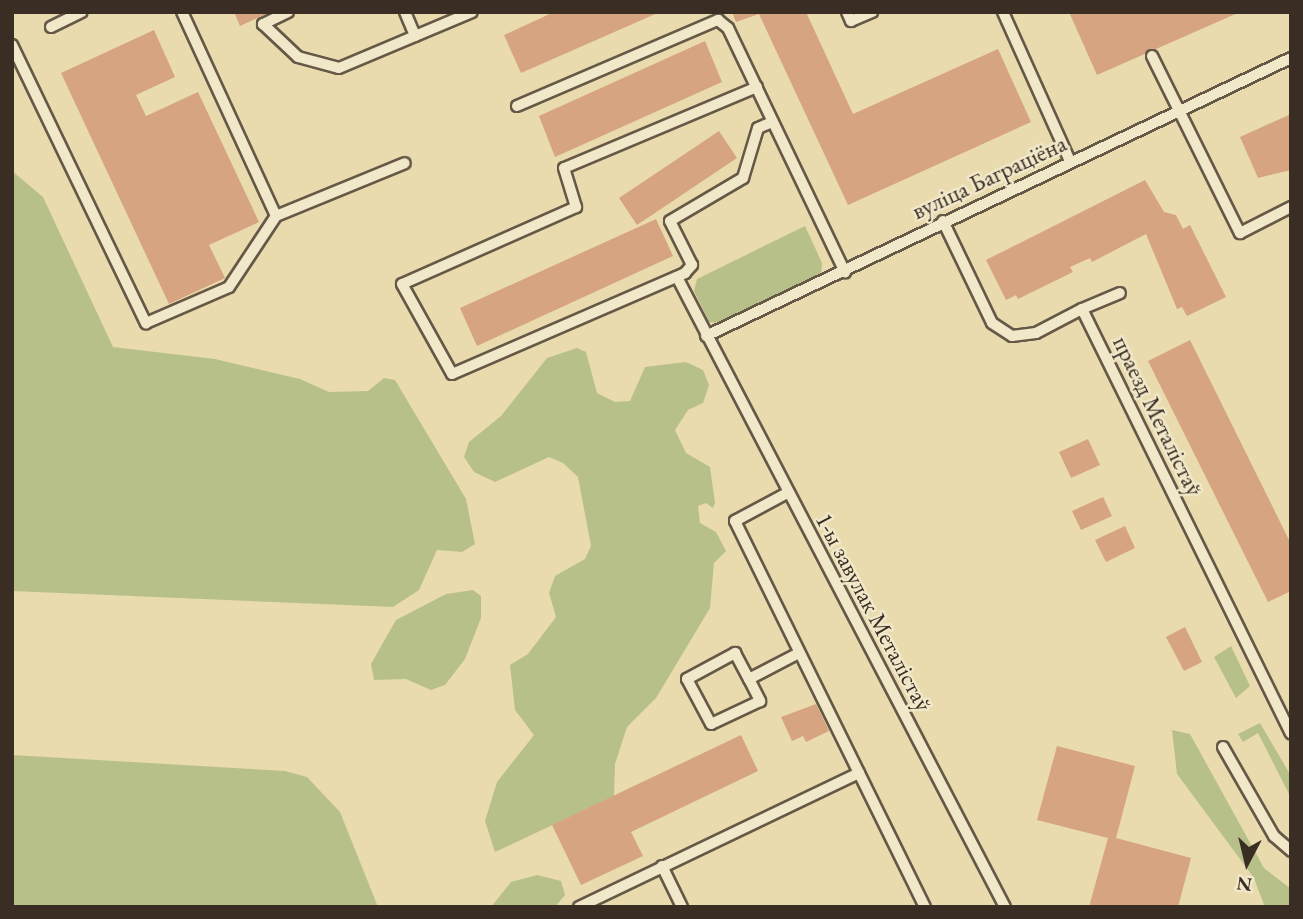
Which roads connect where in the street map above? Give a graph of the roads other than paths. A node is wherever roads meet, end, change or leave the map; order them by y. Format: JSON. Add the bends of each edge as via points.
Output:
{"nodes":[{"id":1,"x":82,"y":12,"type":"edge"},
{"id":2,"x":182,"y":12,"type":"edge"},
{"id":3,"x":288,"y":12,"type":"edge"},
{"id":4,"x":405,"y":12,"type":"edge"},
{"id":5,"x":472,"y":12,"type":"edge"},
{"id":6,"x":847,"y":12,"type":"edge"},
{"id":7,"x":872,"y":12,"type":"edge"},
{"id":8,"x":1003,"y":12,"type":"edge"},
{"id":9,"x":51,"y":27,"type":"dead end"},
{"id":10,"x":415,"y":36,"type":"junction"},
{"id":11,"x":12,"y":45,"type":"edge"},
{"id":12,"x":1152,"y":56,"type":"dead end"},
{"id":13,"x":1291,"y":58,"type":"edge"},
{"id":14,"x":757,"y":87,"type":"junction"},
{"id":15,"x":517,"y":106,"type":"dead end"},
{"id":16,"x":1177,"y":112,"type":"junction"},
{"id":17,"x":772,"y":121,"type":"junction"},
{"id":18,"x":1070,"y":162,"type":"junction"},
{"id":19,"x":405,"y":163,"type":"dead end"},
{"id":20,"x":1291,"y":207,"type":"edge"},
{"id":21,"x":276,"y":216,"type":"junction"},
{"id":22,"x":943,"y":220,"type":"junction"},
{"id":23,"x":845,"y":272,"type":"junction"},
{"id":24,"x":677,"y":277,"type":"junction"},
{"id":25,"x":1119,"y":293,"type":"dead end"},
{"id":26,"x":1082,"y":309,"type":"junction"},
{"id":27,"x":706,"y":336,"type":"junction"},
{"id":28,"x":787,"y":493,"type":"junction"},
{"id":29,"x":799,"y":653,"type":"junction"},
{"id":30,"x":749,"y":679,"type":"junction"},
{"id":31,"x":1290,"y":731,"type":"edge"},
{"id":32,"x":1223,"y":747,"type":"dead end"},
{"id":33,"x":859,"y":774,"type":"junction"},
{"id":34,"x":1291,"y":851,"type":"edge"},
{"id":35,"x":662,"y":866,"type":"junction"},
{"id":36,"x":579,"y":907,"type":"edge"},
{"id":37,"x":682,"y":907,"type":"edge"},
{"id":38,"x":925,"y":907,"type":"edge"},
{"id":39,"x":1005,"y":907,"type":"edge"}],
"edges":[{"from":1,"to":9,"type":"lane"},
{"from":2,"to":21,"type":"lane"},
{"from":3,"to":10,"type":"lane","via":[[263,24],[298,57],[339,68]]},
{"from":4,"to":10,"type":"lane"},
{"from":5,"to":10,"type":"lane"},
{"from":6,"to":7,"type":"lane","via":[[851,21]]},
{"from":8,"to":18,"type":"lane"},
{"from":11,"to":21,"type":"lane","via":[[146,323],[229,287]]},
{"from":12,"to":16,"type":"lane"},
{"from":13,"to":16,"type":"lane","name":"вуліца Баграціёна"},
{"from":14,"to":15,"type":"lane","via":[[728,28],[718,20]]},
{"from":14,"to":17,"type":"lane"},
{"from":14,"to":24,"type":"lane","via":[[564,168],[576,207],[402,284],[452,374]]},
{"from":16,"to":18,"type":"lane","name":"вуліца Баграціёна"},
{"from":16,"to":20,"type":"lane","via":[[1240,233]]},
{"from":17,"to":23,"type":"lane"},
{"from":17,"to":24,"type":"lane","via":[[758,128],[743,178],[670,221],[692,265]]},
{"from":18,"to":22,"type":"lane","name":"вуліца Баграціёна"},
{"from":19,"to":21,"type":"lane"},
{"from":22,"to":23,"type":"lane","name":"вуліца Баграціёна"},
{"from":22,"to":26,"type":"lane","via":[[992,323],[1012,336],[1035,333]]},
{"from":23,"to":27,"type":"lane","name":"вуліца Баграціёна"},
{"from":24,"to":27,"type":"lane","name":"1-ы завулак Металістаў"},
{"from":25,"to":26,"type":"lane"},
{"from":26,"to":31,"type":"lane","name":"праезд Металістаў"},
{"from":27,"to":28,"type":"lane","name":"1-ы завулак Металістаў"},
{"from":28,"to":29,"type":"lane","via":[[735,521]]},
{"from":28,"to":39,"type":"lane","name":"1-ы завулак Металістаў"},
{"from":29,"to":30,"type":"lane"},
{"from":29,"to":33,"type":"lane"},
{"from":30,"to":30,"type":"lane","via":[[735,653],[687,679],[711,724],[760,701]]},
{"from":32,"to":34,"type":"lane","via":[[1274,836]]},
{"from":33,"to":35,"type":"lane"},
{"from":33,"to":38,"type":"lane"},
{"from":35,"to":36,"type":"lane"},
{"from":35,"to":37,"type":"lane"}]}
